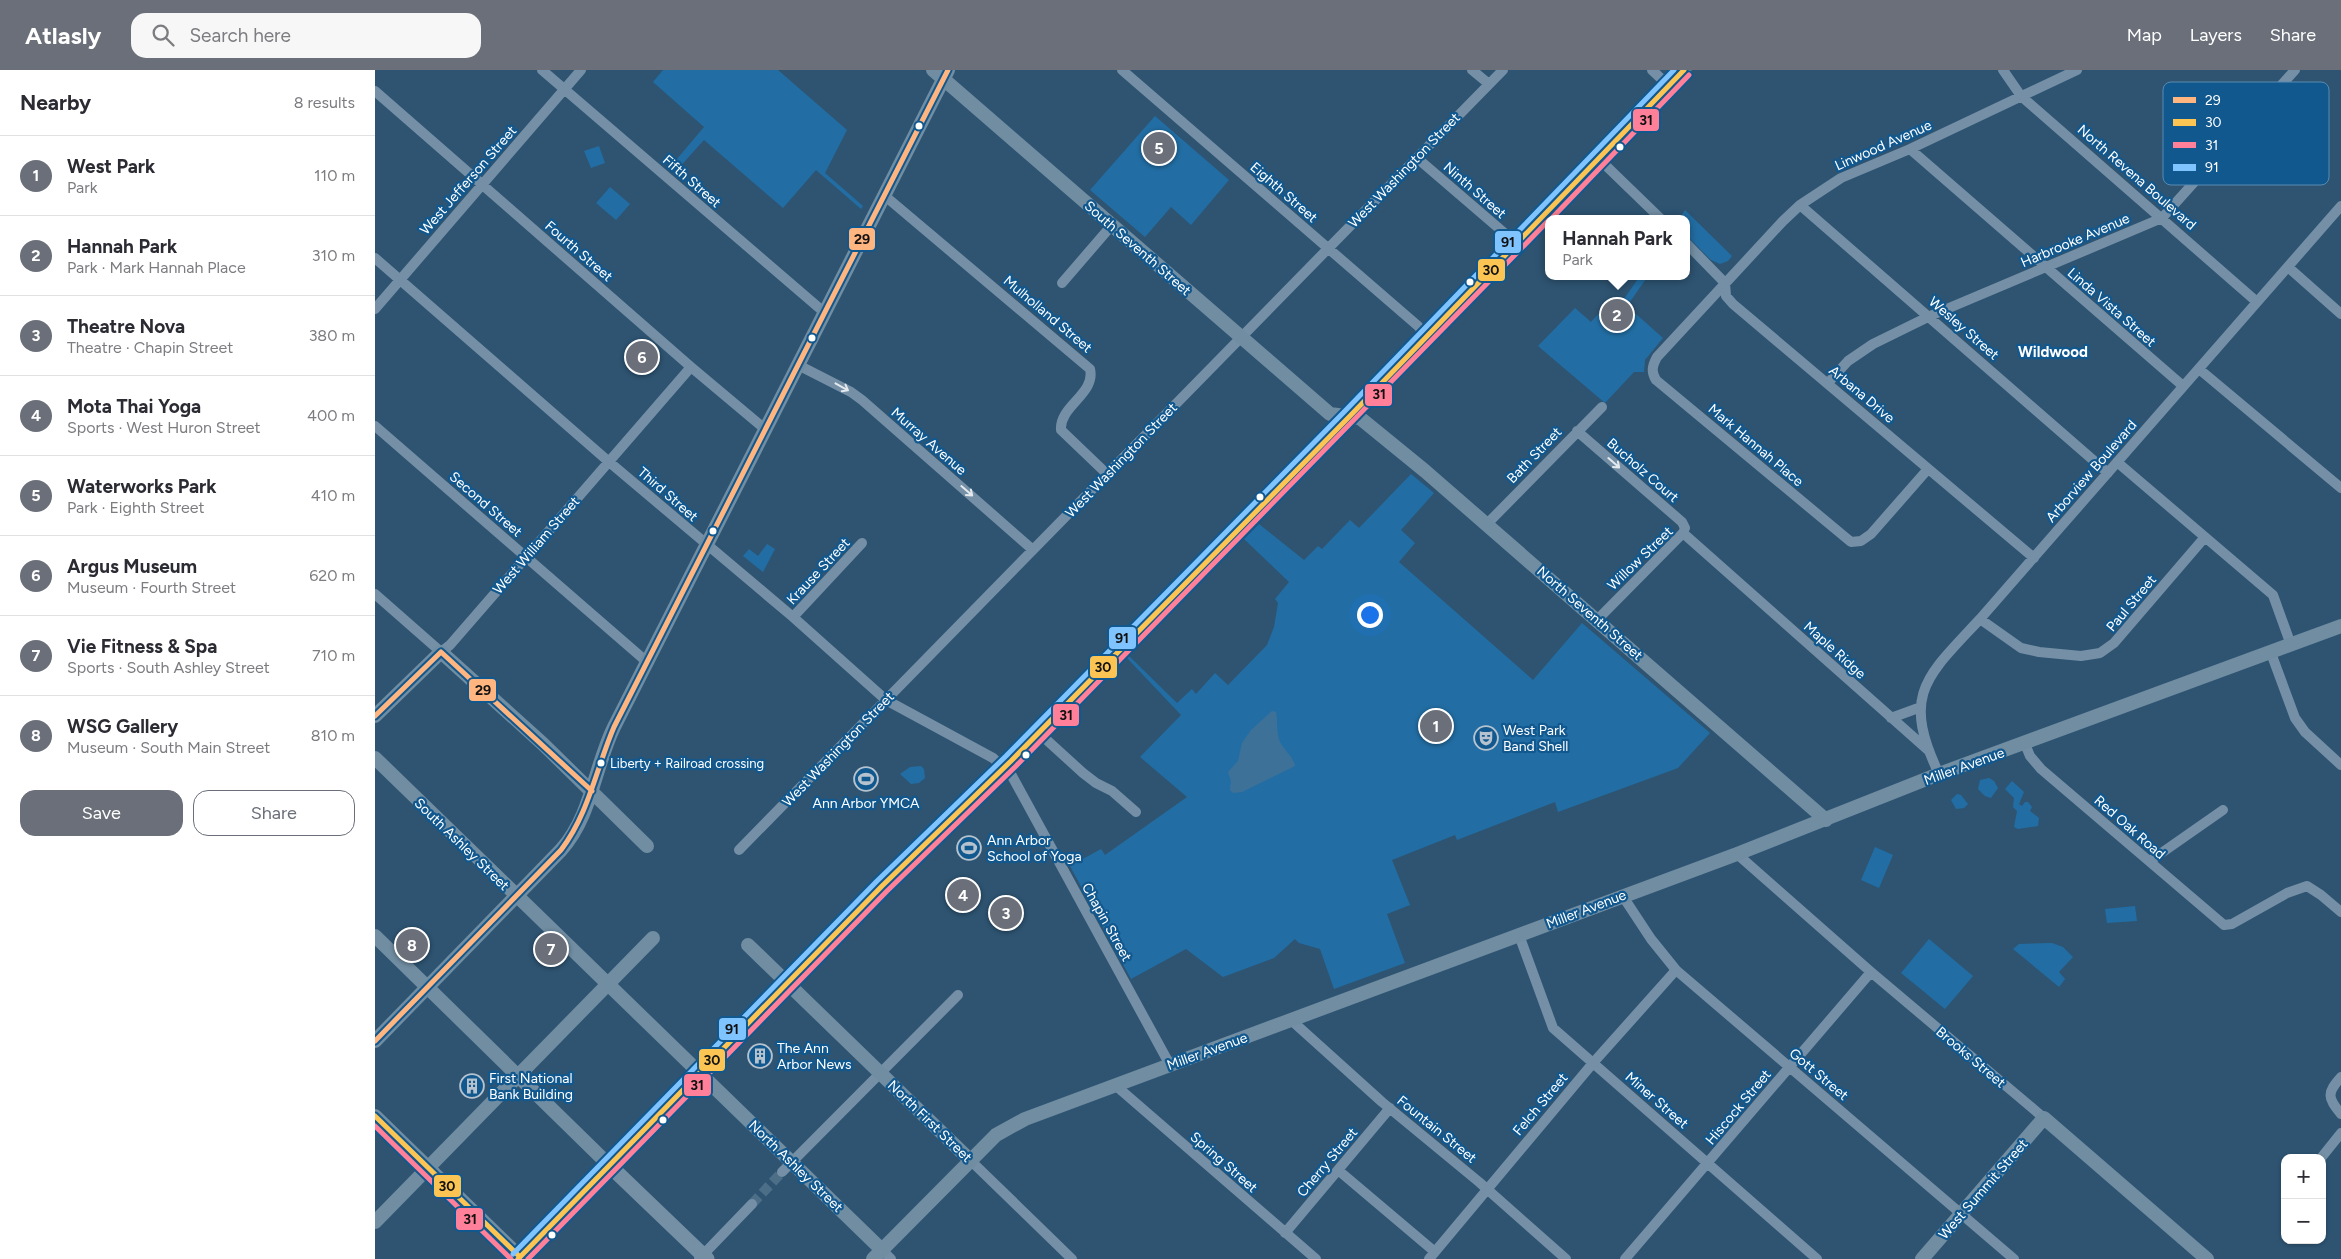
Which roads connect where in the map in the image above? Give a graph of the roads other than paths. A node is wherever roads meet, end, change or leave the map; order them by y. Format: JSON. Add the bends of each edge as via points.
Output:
{"nodes":[{"id":1,"x":542,"y":70,"type":"edge"},
{"id":2,"x":581,"y":70,"type":"edge"},
{"id":3,"x":933,"y":70,"type":"edge"},
{"id":4,"x":1123,"y":70,"type":"edge"},
{"id":5,"x":1472,"y":70,"type":"edge"},
{"id":6,"x":1503,"y":70,"type":"edge"},
{"id":7,"x":1652,"y":70,"type":"edge"},
{"id":8,"x":1685,"y":70,"type":"edge"},
{"id":9,"x":2003,"y":70,"type":"edge"},
{"id":10,"x":2077,"y":70,"type":"edge"},
{"id":11,"x":2295,"y":70,"type":"edge"},
{"id":12,"x":946,"y":75,"type":"edge"},
{"id":13,"x":2284,"y":82,"type":"edge"},
{"id":14,"x":1489,"y":84,"type":"junction"},
{"id":15,"x":1669,"y":86,"type":"junction"},
{"id":16,"x":564,"y":89,"type":"junction"},
{"id":17,"x":375,"y":91,"type":"edge"},
{"id":18,"x":2021,"y":96,"type":"junction"},
{"id":19,"x":1910,"y":149,"type":"junction"},
{"id":20,"x":1417,"y":158,"type":"junction"},
{"id":21,"x":1598,"y":158,"type":"junction"},
{"id":22,"x":483,"y":184,"type":"junction"},
{"id":23,"x":2192,"y":185,"type":"edge"},
{"id":24,"x":885,"y":196,"type":"junction"},
{"id":25,"x":1800,"y":205,"type":"junction"},
{"id":26,"x":2341,"y":206,"type":"edge"},
{"id":27,"x":1657,"y":215,"type":"edge"},
{"id":28,"x":2163,"y":218,"type":"junction"},
{"id":29,"x":1112,"y":225,"type":"junction"},
{"id":30,"x":1516,"y":243,"type":"junction"},
{"id":31,"x":1690,"y":247,"type":"edge"},
{"id":32,"x":1327,"y":249,"type":"junction"},
{"id":33,"x":375,"y":258,"type":"edge"},
{"id":34,"x":2046,"y":267,"type":"junction"},
{"id":35,"x":2288,"y":267,"type":"junction"},
{"id":36,"x":400,"y":280,"type":"junction"},
{"id":37,"x":1062,"y":283,"type":"dead end"},
{"id":38,"x":1725,"y":283,"type":"junction"},
{"id":39,"x":2257,"y":302,"type":"junction"},
{"id":40,"x":375,"y":309,"type":"edge"},
{"id":41,"x":825,"y":313,"type":"junction"},
{"id":42,"x":2341,"y":314,"type":"edge"},
{"id":43,"x":1930,"y":316,"type":"junction"},
{"id":44,"x":1426,"y":336,"type":"junction"},
{"id":45,"x":1241,"y":337,"type":"junction"},
{"id":46,"x":798,"y":366,"type":"junction"},
{"id":47,"x":691,"y":368,"type":"junction"},
{"id":48,"x":2199,"y":369,"type":"junction"},
{"id":49,"x":1828,"y":383,"type":"junction"},
{"id":50,"x":2183,"y":386,"type":"junction"},
{"id":51,"x":1602,"y":407,"type":"dead end"},
{"id":52,"x":1349,"y":417,"type":"junction"},
{"id":53,"x":375,"y":426,"type":"edge"},
{"id":54,"x":766,"y":430,"type":"junction"},
{"id":55,"x":1577,"y":431,"type":"junction"},
{"id":56,"x":608,"y":461,"type":"junction"},
{"id":57,"x":2117,"y":462,"type":"junction"},
{"id":58,"x":1928,"y":469,"type":"junction"},
{"id":59,"x":2108,"y":472,"type":"junction"},
{"id":60,"x":1107,"y":474,"type":"junction"},
{"id":61,"x":2341,"y":488,"type":"edge"},
{"id":62,"x":1487,"y":524,"type":"junction"},
{"id":63,"x":1683,"y":533,"type":"junction"},
{"id":64,"x":2205,"y":537,"type":"junction"},
{"id":65,"x":862,"y":543,"type":"dead end"},
{"id":66,"x":708,"y":545,"type":"junction"},
{"id":67,"x":1033,"y":550,"type":"junction"},
{"id":68,"x":525,"y":557,"type":"junction"},
{"id":69,"x":2034,"y":558,"type":"junction"},
{"id":70,"x":1724,"y":571,"type":"joint"},
{"id":71,"x":375,"y":594,"type":"edge"},
{"id":72,"x":793,"y":617,"type":"junction"},
{"id":73,"x":1980,"y":619,"type":"junction"},
{"id":74,"x":1597,"y":620,"type":"junction"},
{"id":75,"x":2341,"y":626,"type":"edge"},
{"id":76,"x":2291,"y":645,"type":"junction"},
{"id":77,"x":441,"y":652,"type":"junction"},
{"id":78,"x":2271,"y":653,"type":"junction"},
{"id":79,"x":647,"y":662,"type":"junction"},
{"id":80,"x":886,"y":700,"type":"junction"},
{"id":81,"x":1921,"y":707,"type":"junction"},
{"id":82,"x":375,"y":716,"type":"edge"},
{"id":83,"x":1891,"y":718,"type":"junction"},
{"id":84,"x":1039,"y":733,"type":"junction"},
{"id":85,"x":2025,"y":744,"type":"junction"},
{"id":86,"x":1928,"y":750,"type":"junction"},
{"id":87,"x":2336,"y":755,"type":"edge"},
{"id":88,"x":375,"y":758,"type":"edge"},
{"id":89,"x":2341,"y":764,"type":"edge"},
{"id":90,"x":1004,"y":768,"type":"junction"},
{"id":91,"x":1939,"y":774,"type":"junction"},
{"id":92,"x":592,"y":790,"type":"junction"},
{"id":93,"x":2223,"y":810,"type":"dead end"},
{"id":94,"x":1136,"y":812,"type":"dead end"},
{"id":95,"x":1826,"y":820,"type":"junction"},
{"id":96,"x":647,"y":846,"type":"dead end"},
{"id":97,"x":739,"y":850,"type":"dead end"},
{"id":98,"x":1737,"y":854,"type":"junction"},
{"id":99,"x":2150,"y":862,"type":"junction"},
{"id":100,"x":1622,"y":895,"type":"junction"},
{"id":101,"x":516,"y":897,"type":"junction"},
{"id":102,"x":2341,"y":912,"type":"edge"},
{"id":103,"x":1519,"y":935,"type":"junction"},
{"id":104,"x":375,"y":936,"type":"edge"},
{"id":105,"x":653,"y":938,"type":"dead end"},
{"id":106,"x":748,"y":945,"type":"dead end"},
{"id":107,"x":1676,"y":970,"type":"junction"},
{"id":108,"x":1871,"y":972,"type":"junction"},
{"id":109,"x":787,"y":983,"type":"junction"},
{"id":110,"x":608,"y":984,"type":"junction"},
{"id":111,"x":428,"y":988,"type":"junction"},
{"id":112,"x":958,"y":996,"type":"dead end"},
{"id":113,"x":1291,"y":1020,"type":"junction"},
{"id":114,"x":375,"y":1041,"type":"edge"},
{"id":115,"x":1593,"y":1063,"type":"junction"},
{"id":116,"x":1170,"y":1065,"type":"junction"},
{"id":117,"x":1789,"y":1067,"type":"junction"},
{"id":118,"x":881,"y":1073,"type":"junction"},
{"id":119,"x":701,"y":1074,"type":"junction"},
{"id":120,"x":518,"y":1076,"type":"junction"},
{"id":121,"x":2341,"y":1077,"type":"edge"},
{"id":122,"x":1115,"y":1085,"type":"junction"},
{"id":123,"x":1390,"y":1108,"type":"junction"},
{"id":124,"x":2341,"y":1114,"type":"edge"},
{"id":125,"x":375,"y":1116,"type":"edge"},
{"id":126,"x":2044,"y":1118,"type":"junction"},
{"id":127,"x":2341,"y":1133,"type":"edge"},
{"id":128,"x":2324,"y":1154,"type":"edge"},
{"id":129,"x":970,"y":1160,"type":"junction"},
{"id":130,"x":792,"y":1162,"type":"junction"},
{"id":131,"x":1709,"y":1163,"type":"junction"},
{"id":132,"x":610,"y":1166,"type":"junction"},
{"id":133,"x":428,"y":1168,"type":"junction"},
{"id":134,"x":1338,"y":1170,"type":"junction"},
{"id":135,"x":782,"y":1172,"type":"tunnel mouth"},
{"id":136,"x":1487,"y":1189,"type":"junction"},
{"id":137,"x":752,"y":1204,"type":"tunnel mouth"},
{"id":138,"x":1961,"y":1213,"type":"junction"},
{"id":139,"x":375,"y":1222,"type":"edge"},
{"id":140,"x":1285,"y":1233,"type":"junction"},
{"id":141,"x":882,"y":1256,"type":"edge"},
{"id":142,"x":1432,"y":1256,"type":"edge"},
{"id":143,"x":520,"y":1258,"type":"edge"},
{"id":144,"x":703,"y":1258,"type":"edge"},
{"id":145,"x":1072,"y":1259,"type":"edge"},
{"id":146,"x":1315,"y":1259,"type":"edge"},
{"id":147,"x":1566,"y":1259,"type":"edge"},
{"id":148,"x":1625,"y":1259,"type":"edge"},
{"id":149,"x":1817,"y":1259,"type":"edge"},
{"id":150,"x":1922,"y":1259,"type":"edge"},
{"id":151,"x":2014,"y":1259,"type":"edge"},
{"id":152,"x":2207,"y":1259,"type":"edge"}],
"edges":[{"from":1,"to":16,"type":"street","name":"Fifth Street"},
{"from":2,"to":16,"type":"street","name":"West Jefferson Street"},
{"from":3,"to":12,"type":"street","name":"South Seventh Street"},
{"from":4,"to":32,"type":"street","name":"Eighth Street"},
{"from":5,"to":14,"type":"street"},
{"from":6,"to":14,"type":"street","name":"West Washington Street"},
{"from":7,"to":15,"type":"street"},
{"from":8,"to":15,"type":"main road"},
{"from":9,"to":18,"type":"street","name":"North Revena Boulevard"},
{"from":10,"to":18,"type":"street","name":"Linwood Avenue"},
{"from":11,"to":13,"type":"street","name":"Harbrooke Avenue"},
{"from":12,"to":24,"type":"street"},
{"from":12,"to":29,"type":"street","name":"South Seventh Street"},
{"from":14,"to":20,"type":"street","name":"West Washington Street"},
{"from":15,"to":21,"type":"main road"},
{"from":16,"to":22,"type":"street","name":"West Jefferson Street"},
{"from":16,"to":41,"type":"street","name":"Fifth Street"},
{"from":17,"to":22,"type":"street","name":"Fourth Street"},
{"from":18,"to":19,"type":"street","name":"Linwood Avenue"},
{"from":18,"to":28,"type":"street","name":"North Revena Boulevard"},
{"from":19,"to":25,"type":"street","name":"Linwood Avenue","via":[[1841,178]]},
{"from":19,"to":34,"type":"street","name":"Linda Vista Street"},
{"from":20,"to":30,"type":"street","name":"Ninth Street"},
{"from":20,"to":32,"type":"street","name":"West Washington Street"},
{"from":21,"to":27,"type":"street"},
{"from":21,"to":30,"type":"main road"},
{"from":22,"to":36,"type":"street","name":"West Jefferson Street"},
{"from":22,"to":47,"type":"street","name":"Fourth Street"},
{"from":23,"to":28,"type":"street","name":"Harbrooke Avenue"},
{"from":24,"to":41,"type":"street"},
{"from":24,"to":60,"type":"street","name":"Mulholland Street","via":[[1090,369],[1089,384],[1064,417],[1061,430]]},
{"from":25,"to":38,"type":"street","name":"Linwood Avenue"},
{"from":25,"to":43,"type":"street","name":"Wesley Street"},
{"from":26,"to":35,"type":"street","name":"Arborview Boulevard"},
{"from":28,"to":34,"type":"street","name":"Harbrooke Avenue"},
{"from":28,"to":39,"type":"street","name":"North Revena Boulevard"},
{"from":29,"to":37,"type":"street"},
{"from":29,"to":45,"type":"street","name":"South Seventh Street"},
{"from":30,"to":44,"type":"main road"},
{"from":31,"to":38,"type":"street","name":"Arbana Drive"},
{"from":32,"to":44,"type":"street","name":"Eighth Street"},
{"from":32,"to":45,"type":"street","name":"West Washington Street"},
{"from":33,"to":36,"type":"street","name":"Third Street"},
{"from":34,"to":43,"type":"street","name":"Harbrooke Avenue"},
{"from":34,"to":50,"type":"street","name":"Linda Vista Street"},
{"from":35,"to":39,"type":"street","name":"Arborview Boulevard"},
{"from":35,"to":42,"type":"street"},
{"from":36,"to":40,"type":"street","name":"West Jefferson Street"},
{"from":36,"to":56,"type":"street","name":"Third Street"},
{"from":38,"to":49,"type":"street","name":"Arbana Drive","via":[[1726,296],[1733,304]]},
{"from":38,"to":58,"type":"street","name":"Mark Hannah Place","via":[[1657,357],[1652,369],[1656,380],[1851,542],[1861,541],[1871,534]]},
{"from":39,"to":48,"type":"street","name":"Arborview Boulevard"},
{"from":41,"to":46,"type":"street"},
{"from":43,"to":49,"type":"street","name":"Harbrooke Avenue","via":[[1848,360]]},
{"from":43,"to":59,"type":"street","name":"Wesley Street"},
{"from":44,"to":52,"type":"main road"},
{"from":45,"to":52,"type":"street","name":"South Seventh Street","via":[[1330,414]]},
{"from":45,"to":60,"type":"street","name":"West Washington Street"},
{"from":46,"to":54,"type":"street"},
{"from":46,"to":67,"type":"street","name":"Murray Avenue","one_way":true,"via":[[862,400]]},
{"from":47,"to":54,"type":"street","name":"Fourth Street"},
{"from":47,"to":56,"type":"street","name":"West William Street"},
{"from":48,"to":50,"type":"street","name":"Arborview Boulevard"},
{"from":48,"to":61,"type":"street"},
{"from":49,"to":58,"type":"street","name":"Arbana Drive"},
{"from":50,"to":57,"type":"street","name":"Arborview Boulevard"},
{"from":51,"to":55,"type":"street","name":"Bath Street"},
{"from":52,"to":62,"type":"street","name":"North Seventh Street","via":[[1360,418]]},
{"from":52,"to":84,"type":"main road"},
{"from":53,"to":68,"type":"street","name":"Second Street"},
{"from":54,"to":66,"type":"street"},
{"from":55,"to":62,"type":"street","name":"Bath Street"},
{"from":55,"to":63,"type":"street","name":"Bucholz Court","one_way":true,"via":[[1682,522]]},
{"from":56,"to":66,"type":"street","name":"Third Street"},
{"from":56,"to":68,"type":"street","name":"West William Street"},
{"from":57,"to":59,"type":"street","name":"Arborview Boulevard"},
{"from":57,"to":64,"type":"street"},
{"from":58,"to":69,"type":"street","name":"Arbana Drive"},
{"from":59,"to":69,"type":"street","name":"Arborview Boulevard"},
{"from":60,"to":67,"type":"street","name":"West Washington Street"},
{"from":62,"to":74,"type":"street","name":"North Seventh Street"},
{"from":63,"to":70,"type":"street","name":"Willow Street"},
{"from":63,"to":74,"type":"street","name":"Willow Street"},
{"from":64,"to":73,"type":"street","name":"Paul Street","via":[[2115,643],[2100,653],[2081,656],[2021,648]]},
{"from":64,"to":76,"type":"street","via":[[2273,596]]},
{"from":65,"to":72,"type":"street","name":"Krause Street"},
{"from":66,"to":72,"type":"street","name":"Third Street"},
{"from":66,"to":79,"type":"street"},
{"from":67,"to":80,"type":"street","name":"West Washington Street"},
{"from":68,"to":77,"type":"street","name":"West William Street"},
{"from":68,"to":79,"type":"street","name":"Second Street"},
{"from":69,"to":73,"type":"street","name":"Arborview Boulevard"},
{"from":70,"to":83,"type":"street","name":"Maple Ridge"},
{"from":71,"to":77,"type":"street"},
{"from":72,"to":80,"type":"street","name":"Third Street"},
{"from":73,"to":81,"type":"street","name":"Arborview Boulevard","via":[[1936,666],[1923,693]]},
{"from":74,"to":95,"type":"street","name":"North Seventh Street"},
{"from":75,"to":76,"type":"street","name":"Miller Avenue"},
{"from":76,"to":78,"type":"street","name":"Miller Avenue"},
{"from":77,"to":82,"type":"street","name":"West William Street"},
{"from":77,"to":92,"type":"street"},
{"from":78,"to":85,"type":"street","name":"Miller Avenue"},
{"from":78,"to":87,"type":"street","via":[[2295,718],[2305,732]]},
{"from":79,"to":92,"type":"street","via":[[611,731]]},
{"from":80,"to":90,"type":"street","name":"Third Street","via":[[993,758]]},
{"from":80,"to":97,"type":"street","name":"West Washington Street"},
{"from":81,"to":83,"type":"street"},
{"from":81,"to":86,"type":"street","name":"Arborview Boulevard"},
{"from":83,"to":86,"type":"street","name":"Maple Ridge"},
{"from":84,"to":90,"type":"main road"},
{"from":84,"to":94,"type":"street","via":[[1096,784],[1112,790]]},
{"from":85,"to":91,"type":"street","name":"Miller Avenue"},
{"from":85,"to":99,"type":"street","name":"Red Oak Road","via":[[2041,769]]},
{"from":86,"to":91,"type":"street","name":"Arborview Boulevard"},
{"from":87,"to":89,"type":"street"},
{"from":88,"to":101,"type":"street","name":"South Ashley Street"},
{"from":90,"to":109,"type":"main road"},
{"from":90,"to":116,"type":"street","name":"Chapin Street","via":[[1012,776]]},
{"from":91,"to":95,"type":"street","name":"Miller Avenue"},
{"from":92,"to":96,"type":"street"},
{"from":92,"to":101,"type":"street","via":[[583,820],[571,839]]},
{"from":93,"to":99,"type":"street"},
{"from":95,"to":98,"type":"street","name":"Miller Avenue"},
{"from":98,"to":100,"type":"street","name":"Miller Avenue"},
{"from":98,"to":108,"type":"street","name":"Brooks Street"},
{"from":99,"to":102,"type":"street","name":"Red Oak Road","via":[[2224,925],[2307,886]]},
{"from":100,"to":103,"type":"street","name":"Miller Avenue"},
{"from":100,"to":107,"type":"street","name":"Gott Street"},
{"from":101,"to":110,"type":"street","name":"South Ashley Street"},
{"from":101,"to":111,"type":"street"},
{"from":103,"to":113,"type":"street","name":"Miller Avenue"},
{"from":103,"to":115,"type":"street","name":"Miner Street","via":[[1553,1028]]},
{"from":104,"to":111,"type":"street"},
{"from":105,"to":110,"type":"street"},
{"from":106,"to":109,"type":"street","name":"North First Street"},
{"from":107,"to":115,"type":"street","name":"Felch Street"},
{"from":107,"to":117,"type":"street","name":"Gott Street"},
{"from":108,"to":117,"type":"street","name":"Hiscock Street"},
{"from":108,"to":126,"type":"street","name":"Brooks Street"},
{"from":109,"to":118,"type":"street","name":"North First Street"},
{"from":109,"to":119,"type":"main road"},
{"from":110,"to":119,"type":"street","name":"South Ashley Street"},
{"from":110,"to":120,"type":"street"},
{"from":111,"to":114,"type":"street"},
{"from":111,"to":120,"type":"street"},
{"from":112,"to":118,"type":"street"},
{"from":113,"to":116,"type":"street","name":"Miller Avenue"},
{"from":113,"to":123,"type":"street","name":"Fountain Street"},
{"from":115,"to":131,"type":"street","name":"Miner Street"},
{"from":115,"to":136,"type":"street","name":"Felch Street"},
{"from":116,"to":122,"type":"street","name":"Miller Avenue"},
{"from":117,"to":131,"type":"street","name":"Hiscock Street"},
{"from":117,"to":138,"type":"street","name":"Gott Street"},
{"from":118,"to":129,"type":"street","name":"North First Street"},
{"from":118,"to":130,"type":"street"},
{"from":119,"to":130,"type":"street","name":"North Ashley Street"},
{"from":119,"to":132,"type":"main road"},
{"from":120,"to":132,"type":"street"},
{"from":120,"to":133,"type":"street"},
{"from":121,"to":124,"type":"street","via":[[2330,1093],[2330,1099]]},
{"from":122,"to":129,"type":"street","name":"Miller Avenue","via":[[1011,1124]]},
{"from":122,"to":140,"type":"street","name":"Spring Street"},
{"from":123,"to":134,"type":"street","name":"Cherry Street"},
{"from":123,"to":136,"type":"street","name":"Fountain Street"},
{"from":125,"to":133,"type":"street"},
{"from":126,"to":138,"type":"street","name":"West Summit Street"},
{"from":126,"to":152,"type":"street","name":"Brooks Street"},
{"from":127,"to":128,"type":"street"},
{"from":129,"to":141,"type":"street","name":"Miller Avenue"},
{"from":129,"to":145,"type":"street","name":"North First Street"},
{"from":130,"to":135,"type":"street"},
{"from":130,"to":141,"type":"street","name":"North Ashley Street"},
{"from":131,"to":148,"type":"street","name":"Hiscock Street"},
{"from":131,"to":149,"type":"street","name":"Miner Street"},
{"from":132,"to":143,"type":"main road"},
{"from":132,"to":144,"type":"main road"},
{"from":133,"to":139,"type":"street"},
{"from":133,"to":143,"type":"street"},
{"from":134,"to":140,"type":"street","name":"Cherry Street"},
{"from":134,"to":142,"type":"street"},
{"from":136,"to":142,"type":"street","name":"Felch Street"},
{"from":136,"to":147,"type":"street","name":"Fountain Street"},
{"from":137,"to":144,"type":"street"},
{"from":138,"to":150,"type":"street","name":"West Summit Street"},
{"from":138,"to":151,"type":"street","name":"Gott Street"},
{"from":140,"to":146,"type":"street","name":"Spring Street"}]}
